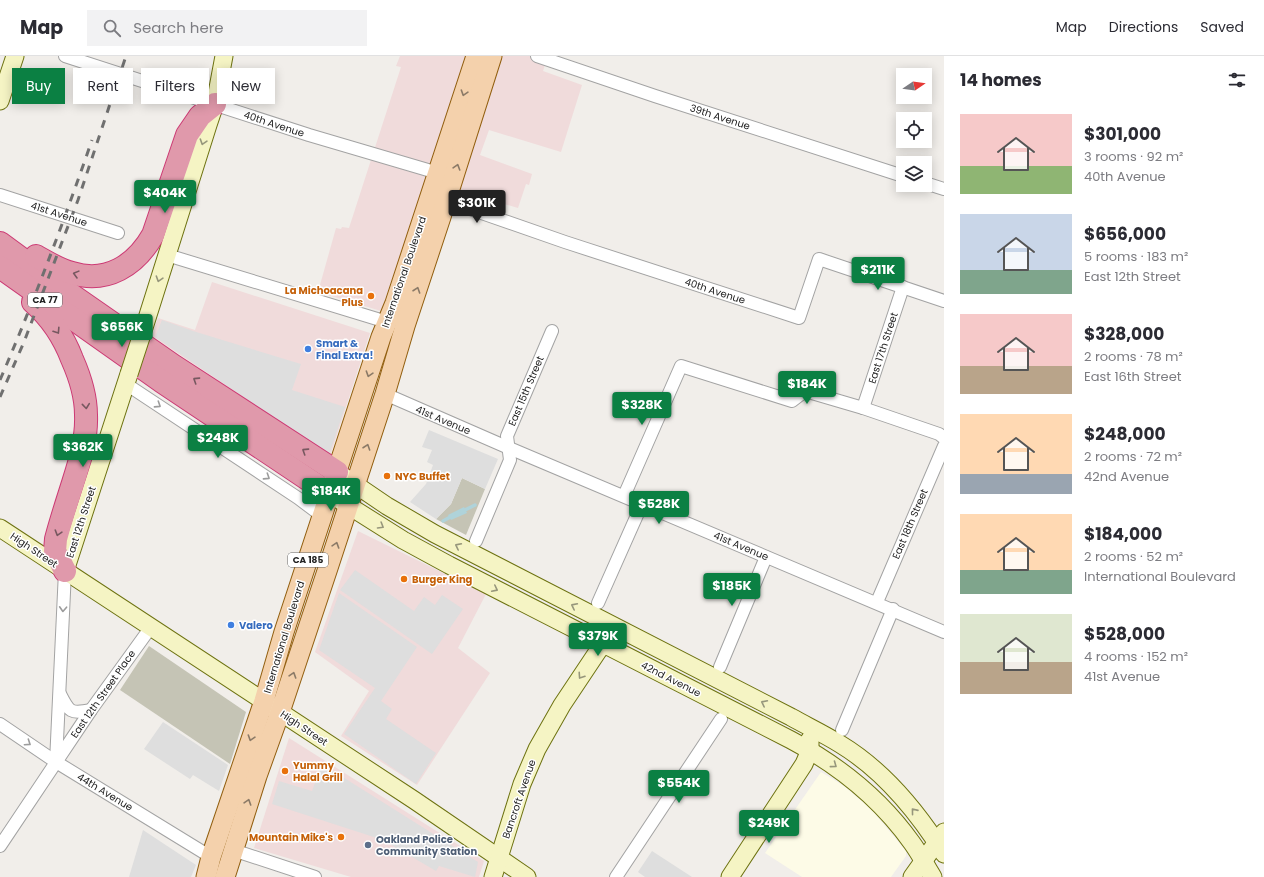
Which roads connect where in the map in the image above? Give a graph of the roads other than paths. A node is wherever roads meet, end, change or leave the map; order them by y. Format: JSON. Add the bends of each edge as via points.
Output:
{"nodes":[{"id":1,"x":15,"y":56,"type":"edge"},
{"id":2,"x":65,"y":56,"type":"edge"},
{"id":3,"x":224,"y":56,"type":"edge"},
{"id":4,"x":476,"y":56,"type":"edge"},
{"id":5,"x":492,"y":56,"type":"edge"},
{"id":6,"x":537,"y":56,"type":"edge"},
{"id":7,"x":0,"y":102,"type":"edge"},
{"id":8,"x":214,"y":104,"type":"junction"},
{"id":9,"x":438,"y":173,"type":"junction"},
{"id":10,"x":896,"y":174,"type":"edge"},
{"id":11,"x":932,"y":185,"type":"edge"},
{"id":12,"x":944,"y":189,"type":"edge"},
{"id":13,"x":0,"y":195,"type":"edge"},
{"id":14,"x":447,"y":201,"type":"junction"},
{"id":15,"x":118,"y":233,"type":"dead end"},
{"id":16,"x":0,"y":235,"type":"edge"},
{"id":17,"x":0,"y":243,"type":"edge"},
{"id":18,"x":167,"y":255,"type":"junction"},
{"id":19,"x":0,"y":267,"type":"edge"},
{"id":20,"x":0,"y":274,"type":"edge"},
{"id":21,"x":903,"y":287,"type":"junction"},
{"id":22,"x":944,"y":301,"type":"edge"},
{"id":23,"x":387,"y":322,"type":"junction"},
{"id":24,"x":552,"y":331,"type":"dead end"},
{"id":25,"x":127,"y":379,"type":"junction"},
{"id":26,"x":385,"y":394,"type":"junction"},
{"id":27,"x":863,"y":408,"type":"junction"},
{"id":28,"x":944,"y":438,"type":"edge"},
{"id":29,"x":944,"y":446,"type":"edge"},
{"id":30,"x":509,"y":448,"type":"junction"},
{"id":31,"x":346,"y":478,"type":"junction"},
{"id":32,"x":624,"y":496,"type":"junction"},
{"id":33,"x":339,"y":500,"type":"junction"},
{"id":34,"x":642,"y":504,"type":"junction"},
{"id":35,"x":322,"y":516,"type":"junction"},
{"id":36,"x":0,"y":528,"type":"edge"},
{"id":37,"x":476,"y":541,"type":"dead end"},
{"id":38,"x":766,"y":556,"type":"junction"},
{"id":39,"x":65,"y":570,"type":"junction"},
{"id":40,"x":877,"y":602,"type":"junction"},
{"id":41,"x":598,"y":603,"type":"dead end"},
{"id":42,"x":893,"y":609,"type":"junction"},
{"id":43,"x":151,"y":627,"type":"junction"},
{"id":44,"x":944,"y":632,"type":"edge"},
{"id":45,"x":604,"y":644,"type":"junction"},
{"id":46,"x":679,"y":660,"type":"junction"},
{"id":47,"x":720,"y":667,"type":"dead end"},
{"id":48,"x":59,"y":691,"type":"junction"},
{"id":49,"x":264,"y":701,"type":"junction"},
{"id":50,"x":91,"y":710,"type":"junction"},
{"id":51,"x":280,"y":712,"type":"junction"},
{"id":52,"x":791,"y":717,"type":"junction"},
{"id":53,"x":721,"y":719,"type":"dead end"},
{"id":54,"x":0,"y":724,"type":"edge"},
{"id":55,"x":842,"y":730,"type":"dead end"},
{"id":56,"x":810,"y":750,"type":"junction"},
{"id":57,"x":56,"y":762,"type":"junction"},
{"id":58,"x":942,"y":843,"type":"edge"},
{"id":59,"x":0,"y":846,"type":"edge"},
{"id":60,"x":233,"y":850,"type":"junction"},
{"id":61,"x":211,"y":857,"type":"junction"},
{"id":62,"x":499,"y":857,"type":"junction"},
{"id":63,"x":923,"y":861,"type":"junction"},
{"id":64,"x":206,"y":877,"type":"edge"},
{"id":65,"x":225,"y":877,"type":"edge"},
{"id":66,"x":315,"y":877,"type":"edge"},
{"id":67,"x":493,"y":877,"type":"edge"},
{"id":68,"x":527,"y":877,"type":"edge"},
{"id":69,"x":616,"y":877,"type":"edge"},
{"id":70,"x":730,"y":877,"type":"edge"},
{"id":71,"x":912,"y":877,"type":"edge"},
{"id":72,"x":933,"y":877,"type":"edge"}],
"edges":[{"from":1,"to":7,"type":"main road"},
{"from":2,"to":8,"type":"street","name":"40th Avenue"},
{"from":3,"to":8,"type":"main road","name":"East 12th Street"},
{"from":4,"to":9,"type":"main road","name":"International Boulevard","one_way":true},
{"from":14,"to":5,"type":"main road","name":"International Boulevard","one_way":true},
{"from":6,"to":10,"type":"street","name":"39th Avenue"},
{"from":8,"to":9,"type":"street","name":"40th Avenue"},
{"from":8,"to":16,"type":"highway","one_way":true,"via":[[200,116],[187,135],[153,235],[138,256],[117,271],[94,276],[77,275]]},
{"from":8,"to":18,"type":"main road","name":"East 12th Street","one_way":true},
{"from":9,"to":23,"type":"main road","name":"International Boulevard"},
{"from":11,"to":12,"type":"street"},
{"from":13,"to":15,"type":"street","name":"41st Avenue"},
{"from":14,"to":21,"type":"street","name":"40th Avenue","via":[[799,318],[819,259]]},
{"from":26,"to":14,"type":"main road","name":"International Boulevard","one_way":true},
{"from":31,"to":17,"type":"highway","number":"CA 77","one_way":true,"via":[[174,366]]},
{"from":18,"to":23,"type":"street"},
{"from":18,"to":25,"type":"main road","name":"East 12th Street","one_way":true,"bridge":true},
{"from":19,"to":33,"type":"highway","number":"CA 77","via":[[161,381]]},
{"from":20,"to":39,"type":"highway","one_way":true,"via":[[36,304],[56,328],[72,358],[85,398],[86,432],[56,539],[55,551]]},
{"from":21,"to":22,"type":"street","name":"40th Avenue"},
{"from":21,"to":27,"type":"street","name":"East 17th Street"},
{"from":23,"to":31,"type":"main road","name":"International Boulevard","one_way":true},
{"from":24,"to":30,"type":"street","name":"East 15th Street","via":[[507,436]]},
{"from":25,"to":35,"type":"street","one_way":true},
{"from":25,"to":39,"type":"main road","name":"East 12th Street"},
{"from":26,"to":30,"type":"street","name":"41st Avenue"},
{"from":31,"to":26,"type":"main road","name":"International Boulevard","one_way":true},
{"from":27,"to":28,"type":"street","via":[[939,434]]},
{"from":27,"to":32,"type":"street","via":[[805,391],[792,401],[681,366]]},
{"from":29,"to":40,"type":"street","name":"East 18th Street"},
{"from":30,"to":32,"type":"street","name":"41st Avenue"},
{"from":30,"to":37,"type":"street","name":"East 15th Street","via":[[510,460]]},
{"from":31,"to":33,"type":"main road","name":"International Boulevard"},
{"from":46,"to":31,"type":"main road","name":"42nd Avenue","one_way":true,"via":[[435,534]]},
{"from":32,"to":34,"type":"street","name":"41st Avenue"},
{"from":33,"to":35,"type":"main road","name":"International Boulevard","number":"CA 185"},
{"from":33,"to":45,"type":"main road","name":"42nd Avenue","one_way":true,"via":[[443,562]]},
{"from":51,"to":33,"type":"main road","name":"International Boulevard","number":"CA 185","one_way":true},
{"from":34,"to":38,"type":"street","name":"41st Avenue"},
{"from":34,"to":41,"type":"street"},
{"from":35,"to":49,"type":"main road","name":"International Boulevard","number":"CA 185"},
{"from":36,"to":39,"type":"main road","name":"High Street"},
{"from":38,"to":40,"type":"street","name":"41st Avenue"},
{"from":38,"to":47,"type":"street"},
{"from":39,"to":43,"type":"main road","name":"High Street"},
{"from":39,"to":48,"type":"street","name":"East 12th Street","one_way":true},
{"from":40,"to":42,"type":"street","name":"41st Avenue"},
{"from":42,"to":44,"type":"street","name":"41st Avenue"},
{"from":42,"to":55,"type":"street"},
{"from":43,"to":49,"type":"main road","name":"High Street"},
{"from":43,"to":50,"type":"street","name":"East 12th Street Place"},
{"from":45,"to":46,"type":"main road","via":[[617,640],[655,658]]},
{"from":45,"to":56,"type":"main road","name":"42nd Avenue"},
{"from":45,"to":62,"type":"main road","name":"Bancroft Avenue","one_way":true,"via":[[536,749]]},
{"from":52,"to":46,"type":"main road","name":"42nd Avenue","one_way":true},
{"from":48,"to":50,"type":"street","via":[[67,708],[77,713]]},
{"from":48,"to":57,"type":"street","name":"East 12th Street"},
{"from":49,"to":51,"type":"main road","name":"High Street"},
{"from":49,"to":61,"type":"main road","name":"International Boulevard","number":"CA 185","one_way":true},
{"from":50,"to":57,"type":"street","name":"East 12th Street Place"},
{"from":60,"to":51,"type":"main road","name":"International Boulevard","number":"CA 185","one_way":true},
{"from":51,"to":62,"type":"main road","name":"High Street"},
{"from":52,"to":56,"type":"main road","via":[[800,723],[809,735]]},
{"from":58,"to":52,"type":"main road","name":"42nd Avenue","one_way":true,"via":[[883,778],[863,761],[841,744]]},
{"from":53,"to":69,"type":"street"},
{"from":54,"to":57,"type":"street","name":"44th Avenue","one_way":true},
{"from":56,"to":63,"type":"main road","name":"42nd Avenue","one_way":true,"via":[[864,788],[900,827]]},
{"from":56,"to":70,"type":"main road","via":[[804,764]]},
{"from":57,"to":59,"type":"street"},
{"from":57,"to":61,"type":"street","name":"44th Avenue"},
{"from":58,"to":63,"type":"main road"},
{"from":60,"to":65,"type":"main road","name":"International Boulevard","number":"CA 185"},
{"from":60,"to":66,"type":"street"},
{"from":61,"to":64,"type":"main road","name":"International Boulevard","number":"CA 185"},
{"from":62,"to":67,"type":"main road","name":"Bancroft Avenue"},
{"from":62,"to":68,"type":"main road","name":"High Street"},
{"from":63,"to":71,"type":"main road"},
{"from":63,"to":72,"type":"main road","name":"42nd Avenue"}]}
